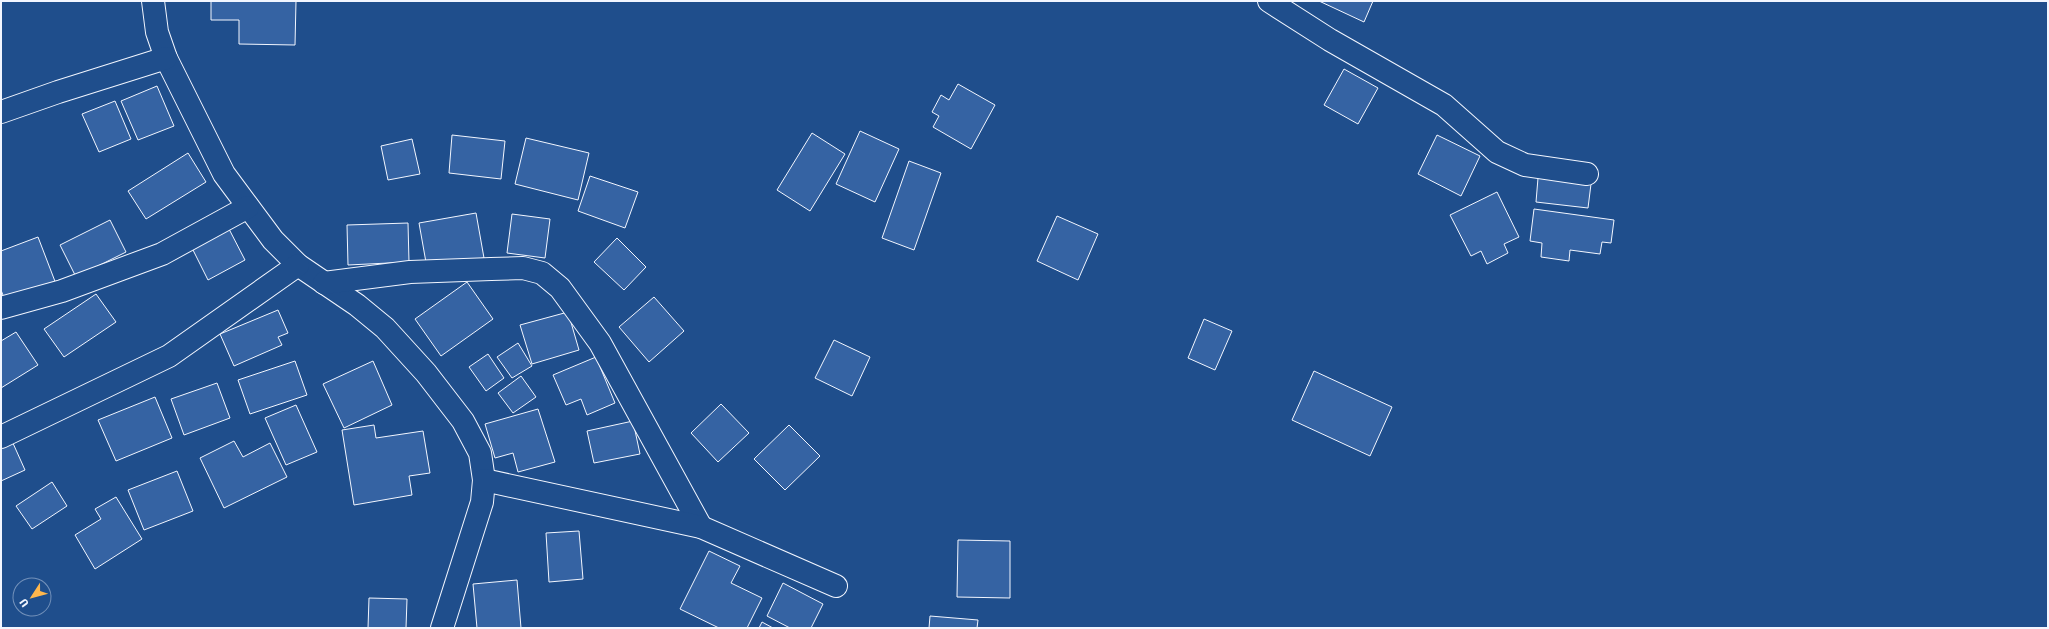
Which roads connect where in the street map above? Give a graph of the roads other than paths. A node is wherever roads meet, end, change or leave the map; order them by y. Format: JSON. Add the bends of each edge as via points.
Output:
{"nodes":[{"id":1,"x":153,"y":1,"type":"edge"},
{"id":2,"x":1269,"y":1,"type":"edge"},
{"id":3,"x":166,"y":58,"type":"junction"},
{"id":4,"x":1,"y":112,"type":"edge"},
{"id":5,"x":1587,"y":174,"type":"dead end"},
{"id":6,"x":248,"y":207,"type":"junction"},
{"id":7,"x":298,"y":265,"type":"junction"},
{"id":8,"x":324,"y":283,"type":"junction"},
{"id":9,"x":1,"y":308,"type":"edge"},
{"id":10,"x":1,"y":437,"type":"edge"},
{"id":11,"x":484,"y":480,"type":"junction"},
{"id":12,"x":700,"y":527,"type":"junction"},
{"id":13,"x":836,"y":586,"type":"dead end"},
{"id":14,"x":442,"y":628,"type":"edge"}],
"edges":[{"from":1,"to":3,"type":"street","via":[[157,32]]},
{"from":2,"to":5,"type":"street","via":[[1330,40],[1444,105],[1497,152],[1525,165]]},
{"from":3,"to":4,"type":"street"},
{"from":3,"to":6,"type":"street","via":[[224,174]]},
{"from":6,"to":7,"type":"street","via":[[273,240]]},
{"from":6,"to":9,"type":"street","via":[[162,254],[62,291]]},
{"from":7,"to":8,"type":"street"},
{"from":7,"to":10,"type":"street","via":[[169,356]]},
{"from":8,"to":11,"type":"street","via":[[385,328],[426,374],[463,421],[480,453]]},
{"from":8,"to":12,"type":"street","via":[[410,272],[523,268],[542,274],[560,288],[600,343]]},
{"from":11,"to":12,"type":"street"},
{"from":11,"to":14,"type":"street","via":[[482,502]]},
{"from":12,"to":13,"type":"street"}]}
